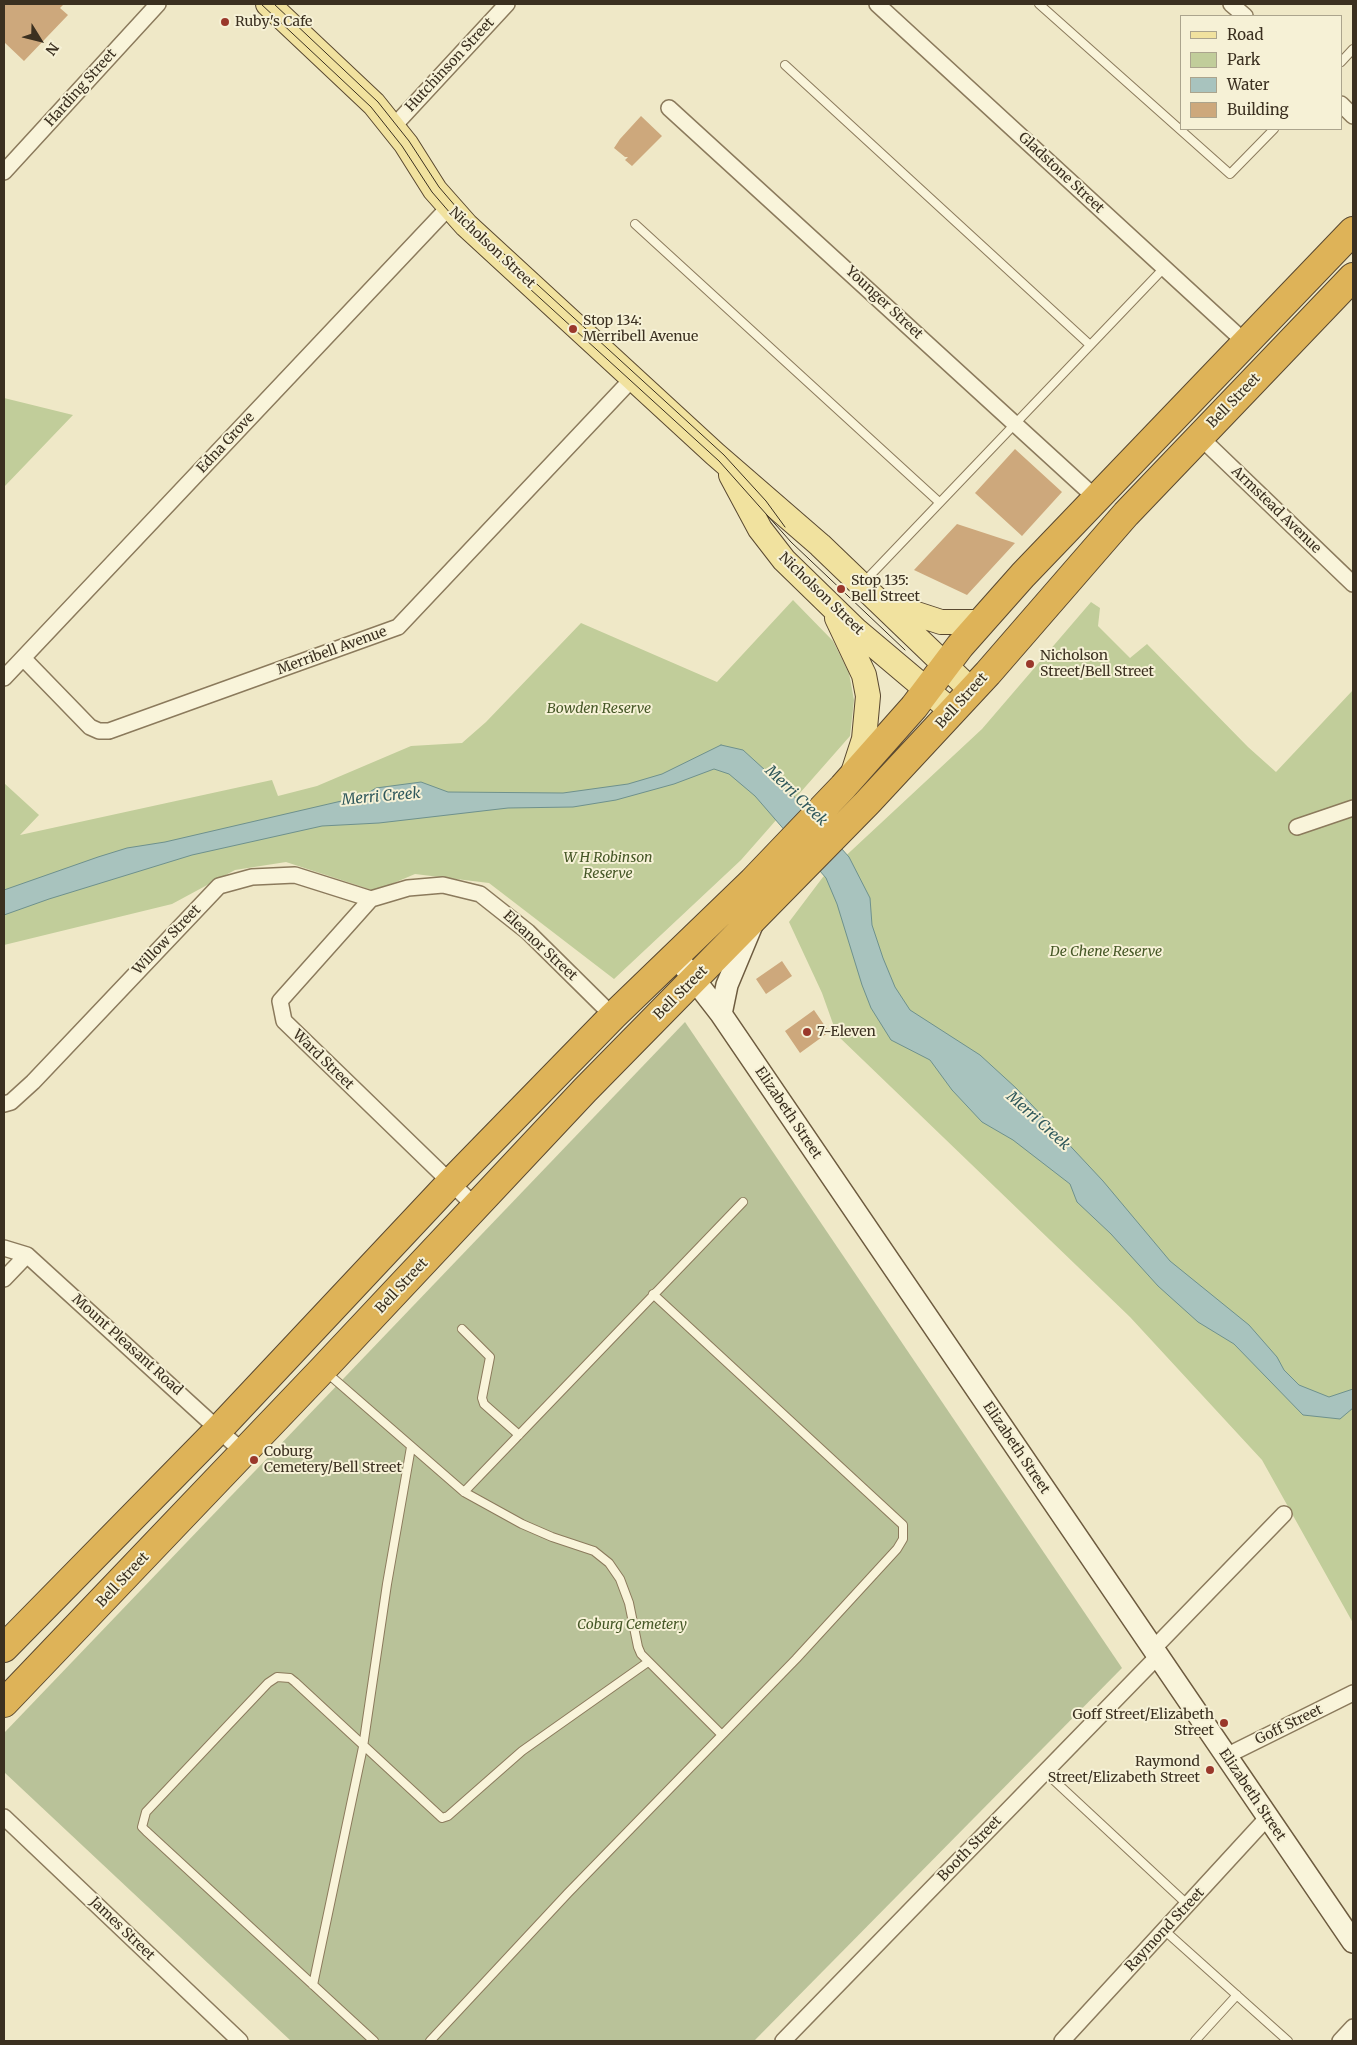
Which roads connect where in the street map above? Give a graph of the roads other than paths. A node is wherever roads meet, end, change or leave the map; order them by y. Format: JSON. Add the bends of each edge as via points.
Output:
{"nodes":[{"id":1,"x":158,"y":4,"type":"edge"},
{"id":2,"x":268,"y":4,"type":"edge"},
{"id":3,"x":507,"y":4,"type":"edge"},
{"id":4,"x":877,"y":4,"type":"edge"},
{"id":5,"x":1039,"y":4,"type":"edge"},
{"id":6,"x":1232,"y":4,"type":"edge"},
{"id":7,"x":1244,"y":15,"type":"edge"},
{"id":8,"x":1353,"y":49,"type":"edge"},
{"id":9,"x":1342,"y":61,"type":"edge"},
{"id":10,"x":786,"y":65,"type":"dead end"},
{"id":11,"x":1342,"y":105,"type":"edge"},
{"id":12,"x":669,"y":108,"type":"dead end"},
{"id":13,"x":1353,"y":116,"type":"edge"},
{"id":14,"x":392,"y":127,"type":"junction"},
{"id":15,"x":1180,"y":129,"type":"edge"},
{"id":16,"x":1181,"y":130,"type":"edge"},
{"id":17,"x":1273,"y":130,"type":"edge"},
{"id":18,"x":4,"y":172,"type":"edge"},
{"id":19,"x":449,"y":207,"type":"junction"},
{"id":20,"x":635,"y":224,"type":"dead end"},
{"id":21,"x":1353,"y":231,"type":"edge"},
{"id":22,"x":1164,"y":268,"type":"junction"},
{"id":23,"x":1353,"y":277,"type":"edge"},
{"id":24,"x":1246,"y":343,"type":"junction"},
{"id":25,"x":1090,"y":345,"type":"junction"},
{"id":26,"x":633,"y":378,"type":"junction"},
{"id":27,"x":1014,"y":423,"type":"junction"},
{"id":28,"x":1199,"y":436,"type":"junction"},
{"id":29,"x":715,"y":454,"type":"junction"},
{"id":30,"x":1097,"y":499,"type":"junction"},
{"id":31,"x":939,"y":502,"type":"junction"},
{"id":32,"x":1022,"y":575,"type":"junction"},
{"id":33,"x":862,"y":584,"type":"junction"},
{"id":34,"x":1353,"y":584,"type":"edge"},
{"id":35,"x":1052,"y":599,"type":"junction"},
{"id":36,"x":880,"y":602,"type":"junction"},
{"id":37,"x":834,"y":609,"type":"junction"},
{"id":38,"x":981,"y":622,"type":"junction"},
{"id":39,"x":23,"y":658,"type":"junction"},
{"id":40,"x":946,"y":665,"type":"junction"},
{"id":41,"x":4,"y":678,"type":"edge"},
{"id":42,"x":927,"y":689,"type":"junction"},
{"id":43,"x":972,"y":691,"type":"junction"},
{"id":44,"x":953,"y":712,"type":"junction"},
{"id":45,"x":848,"y":781,"type":"junction"},
{"id":46,"x":1353,"y":808,"type":"edge"},
{"id":47,"x":1297,"y":827,"type":"dead end"},
{"id":48,"x":371,"y":899,"type":"junction"},
{"id":49,"x":754,"y":921,"type":"junction"},
{"id":50,"x":676,"y":956,"type":"junction"},
{"id":51,"x":694,"y":979,"type":"junction"},
{"id":52,"x":721,"y":1014,"type":"junction"},
{"id":53,"x":613,"y":1016,"type":"junction"},
{"id":54,"x":4,"y":1104,"type":"edge"},
{"id":55,"x":450,"y":1182,"type":"junction"},
{"id":56,"x":743,"y":1202,"type":"dead end"},
{"id":57,"x":476,"y":1206,"type":"junction"},
{"id":58,"x":4,"y":1248,"type":"edge"},
{"id":59,"x":27,"y":1255,"type":"junction"},
{"id":60,"x":4,"y":1279,"type":"edge"},
{"id":61,"x":653,"y":1294,"type":"junction"},
{"id":62,"x":462,"y":1328,"type":"dead end"},
{"id":63,"x":323,"y":1369,"type":"junction"},
{"id":64,"x":219,"y":1429,"type":"junction"},
{"id":65,"x":519,"y":1434,"type":"junction"},
{"id":66,"x":411,"y":1447,"type":"junction"},
{"id":67,"x":243,"y":1452,"type":"junction"},
{"id":68,"x":464,"y":1492,"type":"junction"},
{"id":69,"x":1284,"y":1514,"type":"dead end"},
{"id":70,"x":4,"y":1648,"type":"edge"},
{"id":71,"x":1155,"y":1653,"type":"junction"},
{"id":72,"x":648,"y":1662,"type":"junction"},
{"id":73,"x":1353,"y":1693,"type":"edge"},
{"id":74,"x":4,"y":1703,"type":"edge"},
{"id":75,"x":721,"y":1734,"type":"junction"},
{"id":76,"x":364,"y":1747,"type":"junction"},
{"id":77,"x":1226,"y":1756,"type":"junction"},
{"id":78,"x":1045,"y":1772,"type":"junction"},
{"id":79,"x":4,"y":1817,"type":"edge"},
{"id":80,"x":1267,"y":1818,"type":"junction"},
{"id":81,"x":1188,"y":1905,"type":"junction"},
{"id":82,"x":1164,"y":1930,"type":"junction"},
{"id":83,"x":1353,"y":1942,"type":"edge"},
{"id":84,"x":313,"y":1986,"type":"junction"},
{"id":85,"x":1236,"y":1995,"type":"junction"},
{"id":86,"x":1353,"y":2027,"type":"edge"},
{"id":87,"x":240,"y":2041,"type":"edge"},
{"id":88,"x":374,"y":2041,"type":"edge"},
{"id":89,"x":430,"y":2041,"type":"edge"},
{"id":90,"x":783,"y":2041,"type":"edge"},
{"id":91,"x":1062,"y":2041,"type":"edge"},
{"id":92,"x":1195,"y":2041,"type":"edge"},
{"id":93,"x":1288,"y":2041,"type":"edge"},
{"id":94,"x":1340,"y":2041,"type":"edge"}],
"edges":[{"from":1,"to":18,"type":"street","name":"Harding Street"},
{"from":2,"to":14,"type":"main road","name":"Nicholson Street","via":[[374,104]]},
{"from":3,"to":14,"type":"street","name":"Hutchinson Street"},
{"from":4,"to":22,"type":"street","name":"Gladstone Street"},
{"from":5,"to":15,"type":"lane"},
{"from":6,"to":7,"type":"street"},
{"from":8,"to":9,"type":"lane"},
{"from":10,"to":25,"type":"lane"},
{"from":11,"to":13,"type":"street"},
{"from":12,"to":27,"type":"street","name":"Younger Street"},
{"from":14,"to":19,"type":"main road","name":"Nicholson Street"},
{"from":16,"to":17,"type":"lane","via":[[1230,174]]},
{"from":19,"to":26,"type":"main road","name":"Nicholson Street"},
{"from":19,"to":39,"type":"street","name":"Edna Grove"},
{"from":20,"to":31,"type":"lane"},
{"from":21,"to":24,"type":"highway"},
{"from":22,"to":24,"type":"street","name":"Gladstone Street"},
{"from":22,"to":25,"type":"lane"},
{"from":23,"to":28,"type":"highway","name":"Bell Street"},
{"from":24,"to":30,"type":"highway"},
{"from":25,"to":27,"type":"lane"},
{"from":26,"to":29,"type":"main road","name":"Nicholson Street"},
{"from":26,"to":39,"type":"street","name":"Merribell Avenue","via":[[398,627],[109,731],[99,731],[90,726]]},
{"from":27,"to":30,"type":"street","name":"Younger Street"},
{"from":27,"to":31,"type":"lane"},
{"from":28,"to":34,"type":"street","name":"Armstead Avenue"},
{"from":28,"to":35,"type":"highway","name":"Bell Street"},
{"from":29,"to":33,"type":"main road","name":"Nicholson Street"},
{"from":29,"to":37,"type":"main road","name":"Nicholson Street","via":[[772,547]]},
{"from":30,"to":32,"type":"highway"},
{"from":31,"to":33,"type":"lane"},
{"from":32,"to":35,"type":"highway"},
{"from":32,"to":38,"type":"highway"},
{"from":33,"to":36,"type":"main road","name":"Nicholson Street"},
{"from":35,"to":43,"type":"highway","name":"Bell Street"},
{"from":36,"to":38,"type":"main road","via":[[941,622]]},
{"from":36,"to":40,"type":"main road","name":"Nicholson Street"},
{"from":37,"to":42,"type":"main road","name":"Nicholson Street"},
{"from":37,"to":45,"type":"main road","via":[[864,675],[868,696],[864,739]]},
{"from":38,"to":40,"type":"highway"},
{"from":39,"to":41,"type":"street","name":"Edna Grove"},
{"from":40,"to":42,"type":"highway"},
{"from":40,"to":43,"type":"main road","name":"Nicholson Street"},
{"from":42,"to":44,"type":"main road","name":"Nicholson Street"},
{"from":42,"to":45,"type":"highway"},
{"from":43,"to":44,"type":"highway","name":"Bell Street"},
{"from":44,"to":49,"type":"highway","name":"Bell Street"},
{"from":45,"to":50,"type":"highway"},
{"from":46,"to":47,"type":"street"},
{"from":48,"to":53,"type":"street","name":"Eleanor Street","via":[[408,888],[443,885],[480,894],[528,932]]},
{"from":48,"to":54,"type":"street","name":"Willow Street","via":[[294,875],[252,877],[219,886],[33,1082],[11,1102]]},
{"from":48,"to":55,"type":"street","name":"Ward Street","via":[[280,1001],[284,1022]]},
{"from":49,"to":51,"type":"highway","name":"Bell Street"},
{"from":49,"to":52,"type":"main road","via":[[727,985]]},
{"from":50,"to":51,"type":"main road","name":"Elizabeth Street"},
{"from":50,"to":53,"type":"highway"},
{"from":51,"to":52,"type":"main road","name":"Elizabeth Street"},
{"from":51,"to":57,"type":"highway","name":"Bell Street"},
{"from":52,"to":71,"type":"main road","name":"Elizabeth Street"},
{"from":53,"to":55,"type":"highway"},
{"from":55,"to":57,"type":"street","name":"Ward Street"},
{"from":55,"to":64,"type":"highway"},
{"from":56,"to":61,"type":"lane"},
{"from":57,"to":63,"type":"highway","name":"Bell Street"},
{"from":58,"to":59,"type":"street","name":"Mount Pleasant Road"},
{"from":59,"to":60,"type":"street"},
{"from":59,"to":64,"type":"street","name":"Mount Pleasant Road"},
{"from":61,"to":65,"type":"lane"},
{"from":61,"to":75,"type":"lane","via":[[896,1519],[904,1532],[897,1549]]},
{"from":62,"to":65,"type":"lane","via":[[490,1357],[482,1398],[484,1404]]},
{"from":63,"to":66,"type":"lane"},
{"from":63,"to":67,"type":"highway","name":"Bell Street"},
{"from":64,"to":67,"type":"street","name":"Mount Pleasant Road"},
{"from":64,"to":70,"type":"highway"},
{"from":65,"to":68,"type":"lane"},
{"from":66,"to":68,"type":"lane"},
{"from":66,"to":76,"type":"lane","via":[[387,1584]]},
{"from":67,"to":74,"type":"highway","name":"Bell Street"},
{"from":68,"to":72,"type":"lane","via":[[609,1562],[620,1579],[629,1603],[638,1647]]},
{"from":69,"to":71,"type":"street","name":"Booth Street"},
{"from":71,"to":77,"type":"main road","name":"Elizabeth Street"},
{"from":71,"to":78,"type":"street","name":"Booth Street"},
{"from":72,"to":75,"type":"lane"},
{"from":72,"to":76,"type":"lane","via":[[518,1755],[445,1818],[438,1816]]},
{"from":73,"to":77,"type":"street","name":"Goff Street"},
{"from":75,"to":89,"type":"lane"},
{"from":76,"to":84,"type":"lane"},
{"from":76,"to":84,"type":"lane","via":[[290,1678],[277,1678],[268,1683],[143,1818],[142,1827],[146,1831]]},
{"from":77,"to":80,"type":"main road","name":"Elizabeth Street"},
{"from":78,"to":81,"type":"lane"},
{"from":78,"to":90,"type":"street","name":"Booth Street"},
{"from":79,"to":87,"type":"street","name":"James Street"},
{"from":80,"to":81,"type":"street","name":"Raymond Street"},
{"from":80,"to":83,"type":"main road","name":"Elizabeth Street"},
{"from":81,"to":82,"type":"street","name":"Raymond Street"},
{"from":82,"to":85,"type":"lane"},
{"from":82,"to":91,"type":"street","name":"Raymond Street"},
{"from":84,"to":88,"type":"lane"},
{"from":85,"to":92,"type":"lane"},
{"from":85,"to":93,"type":"lane"},
{"from":86,"to":94,"type":"street"}]}
